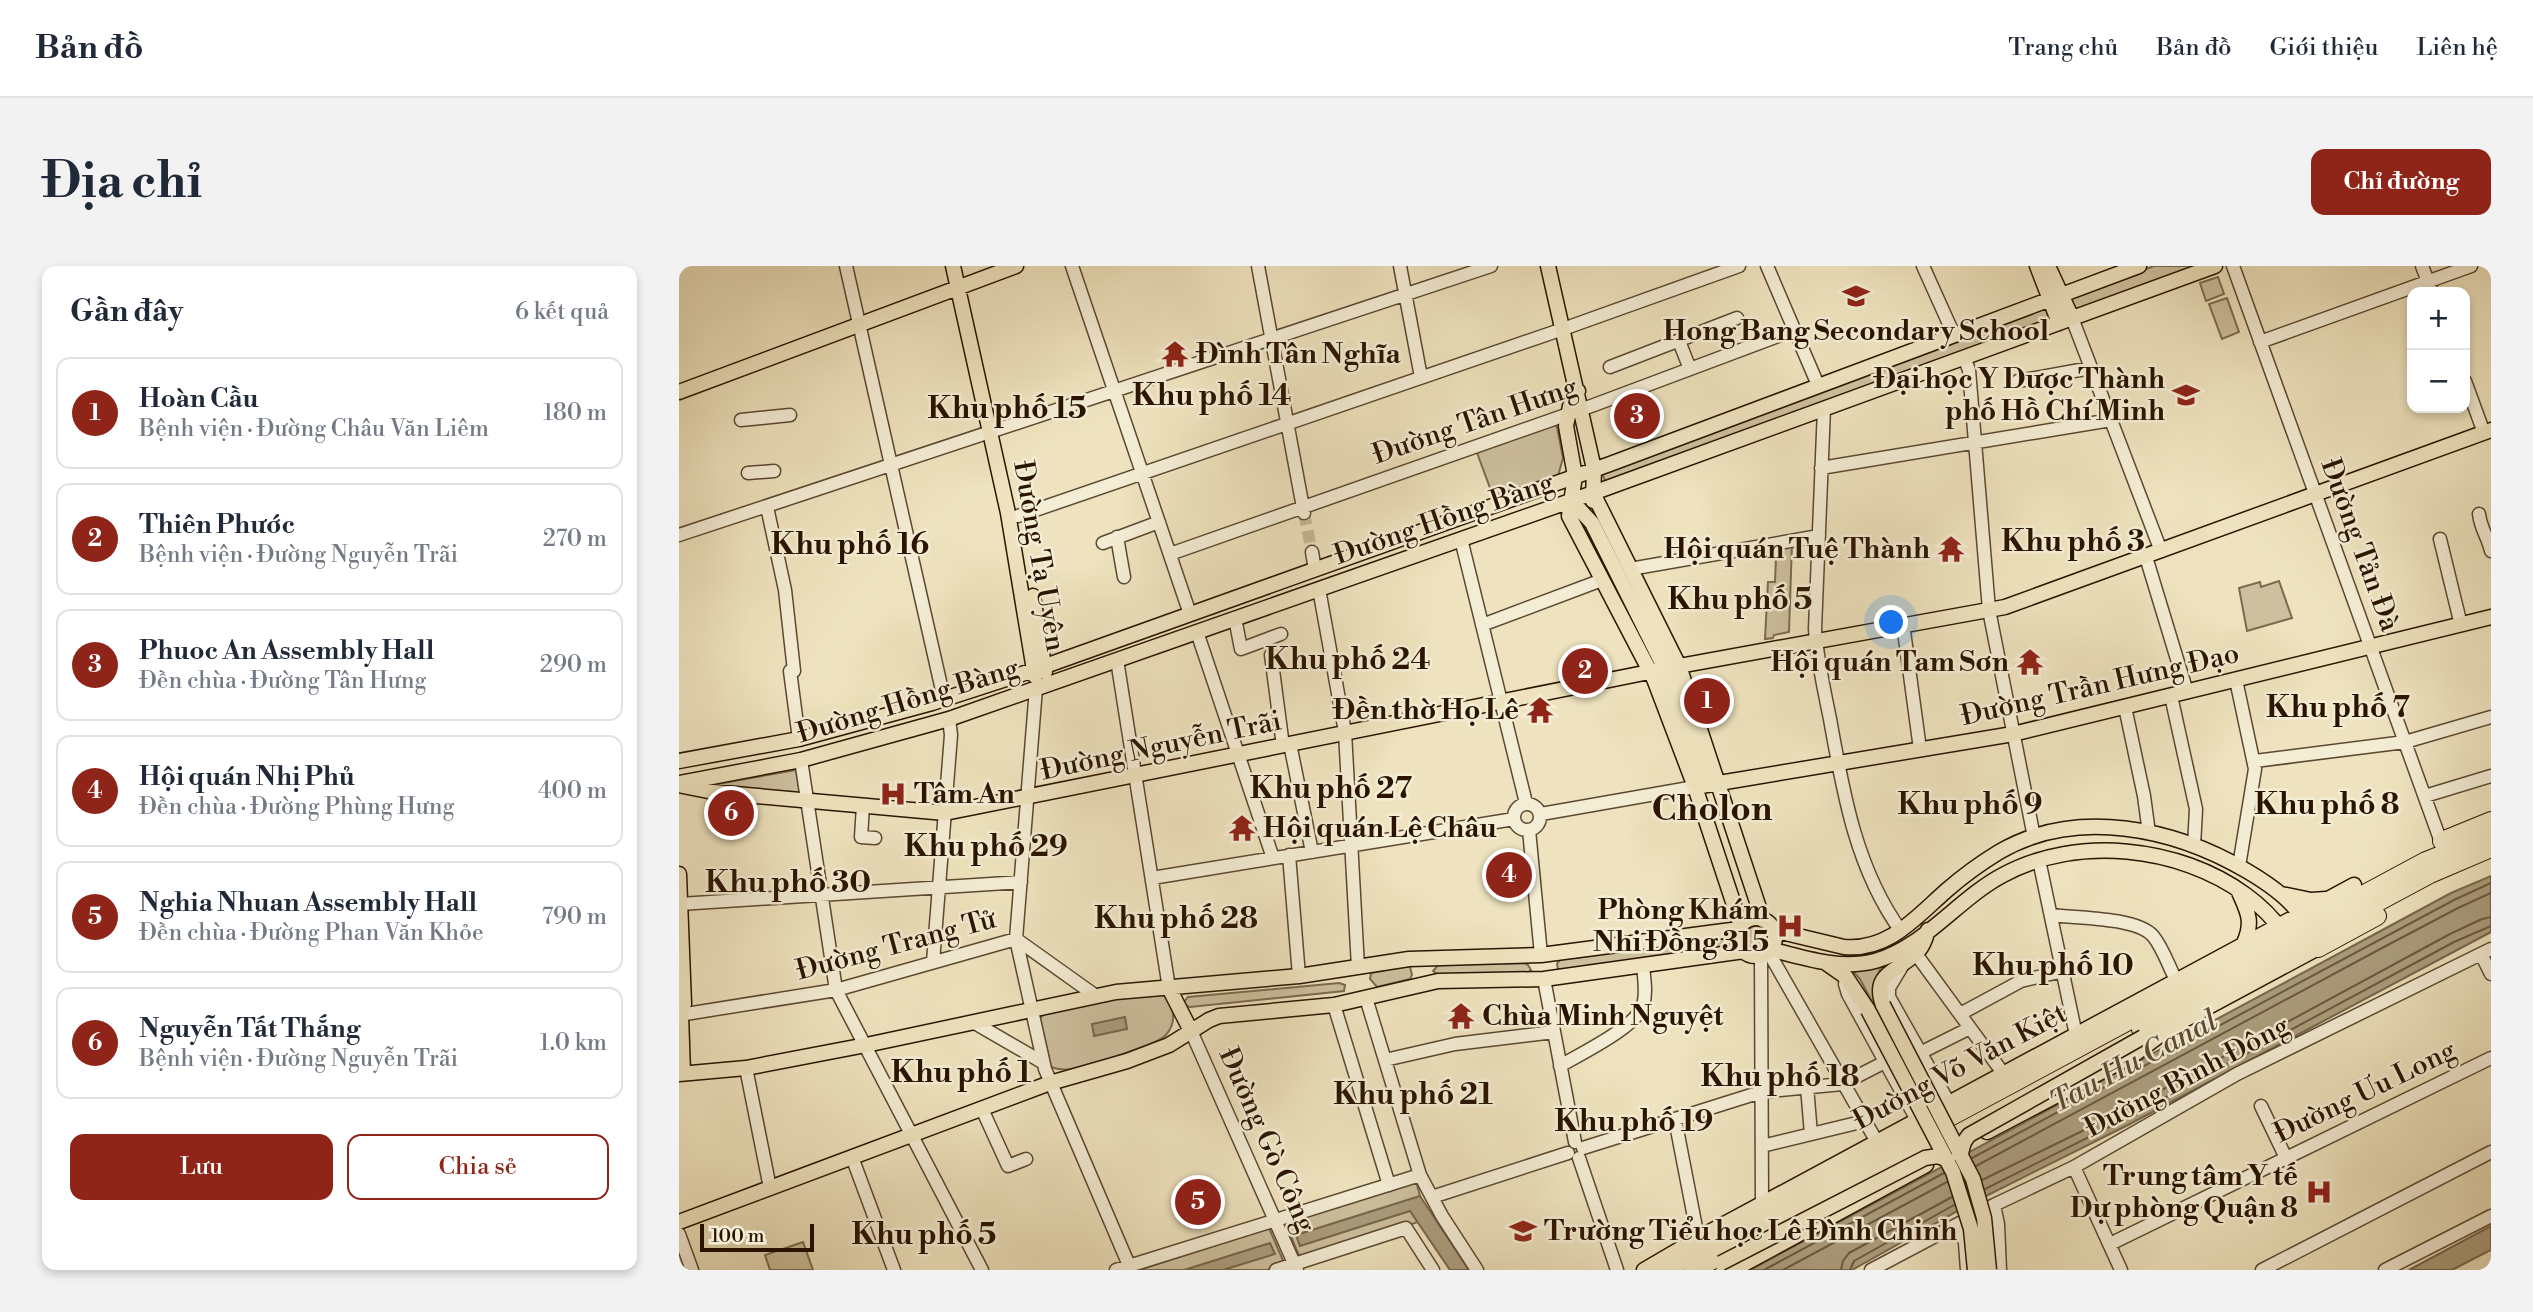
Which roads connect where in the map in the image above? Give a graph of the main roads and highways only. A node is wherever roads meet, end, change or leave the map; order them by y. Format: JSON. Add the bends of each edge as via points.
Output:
{"nodes":[{"id":1,"x":953,"y":266,"type":"edge"},
{"id":2,"x":962,"y":266,"type":"edge"},
{"id":3,"x":1016,"y":266,"type":"edge"},
{"id":4,"x":1548,"y":266,"type":"edge"},
{"id":5,"x":2139,"y":266,"type":"edge"},
{"id":6,"x":2215,"y":266,"type":"edge"},
{"id":7,"x":2042,"y":271,"type":"edge"},
{"id":8,"x":2187,"y":271,"type":"edge"},
{"id":9,"x":963,"y":286,"type":"junction"},
{"id":10,"x":2055,"y":297,"type":"junction"},
{"id":11,"x":2032,"y":306,"type":"junction"},
{"id":12,"x":2065,"y":320,"type":"junction"},
{"id":13,"x":1954,"y":335,"type":"junction"},
{"id":14,"x":1964,"y":357,"type":"junction"},
{"id":15,"x":1818,"y":385,"type":"junction"},
{"id":16,"x":679,"y":393,"type":"edge"},
{"id":17,"x":1824,"y":408,"type":"junction"},
{"id":18,"x":1574,"y":412,"type":"junction"},
{"id":19,"x":2487,"y":431,"type":"edge"},
{"id":20,"x":1594,"y":469,"type":"junction"},
{"id":21,"x":1575,"y":476,"type":"junction"},
{"id":22,"x":1593,"y":493,"type":"junction"},
{"id":23,"x":1571,"y":500,"type":"junction"},
{"id":24,"x":1456,"y":519,"type":"junction"},
{"id":25,"x":1592,"y":523,"type":"junction"},
{"id":26,"x":1461,"y":539,"type":"junction"},
{"id":27,"x":1315,"y":570,"type":"junction"},
{"id":28,"x":1624,"y":571,"type":"junction"},
{"id":29,"x":1602,"y":580,"type":"junction"},
{"id":30,"x":1319,"y":589,"type":"junction"},
{"id":31,"x":1190,"y":614,"type":"junction"},
{"id":32,"x":2491,"y":617,"type":"edge"},
{"id":33,"x":1196,"y":632,"type":"junction"},
{"id":34,"x":1114,"y":642,"type":"junction"},
{"id":35,"x":1117,"y":660,"type":"junction"},
{"id":36,"x":1039,"y":668,"type":"junction"},
{"id":37,"x":1665,"y":669,"type":"junction"},
{"id":38,"x":1041,"y":686,"type":"junction"},
{"id":39,"x":944,"y":699,"type":"junction"},
{"id":40,"x":949,"y":719,"type":"junction"},
{"id":41,"x":799,"y":739,"type":"junction"},
{"id":42,"x":801,"y":760,"type":"junction"},
{"id":43,"x":679,"y":761,"type":"edge"},
{"id":44,"x":1705,"y":782,"type":"junction"},
{"id":45,"x":679,"y":784,"type":"edge"},
{"id":46,"x":2491,"y":821,"type":"edge"},
{"id":47,"x":2149,"y":832,"type":"junction"},
{"id":48,"x":2491,"y":835,"type":"edge"},
{"id":49,"x":2034,"y":836,"type":"junction"},
{"id":50,"x":2491,"y":848,"type":"edge"},
{"id":51,"x":2144,"y":855,"type":"junction"},
{"id":52,"x":2491,"y":857,"type":"edge"},
{"id":53,"x":2039,"y":860,"type":"junction"},
{"id":54,"x":679,"y":873,"type":"edge"},
{"id":55,"x":2354,"y":885,"type":"joint"},
{"id":56,"x":2237,"y":889,"type":"junction"},
{"id":57,"x":2280,"y":894,"type":"junction"},
{"id":58,"x":2328,"y":899,"type":"junction"},
{"id":59,"x":680,"y":904,"type":"edge"},
{"id":60,"x":1768,"y":925,"type":"junction"},
{"id":61,"x":1740,"y":927,"type":"junction"},
{"id":62,"x":1928,"y":929,"type":"junction"},
{"id":63,"x":2309,"y":931,"type":"junction"},
{"id":64,"x":1802,"y":938,"type":"junction"},
{"id":65,"x":2275,"y":942,"type":"junction"},
{"id":66,"x":1744,"y":951,"type":"junction"},
{"id":67,"x":1766,"y":952,"type":"junction"},
{"id":68,"x":1541,"y":955,"type":"junction"},
{"id":69,"x":1795,"y":956,"type":"junction"},
{"id":70,"x":1423,"y":958,"type":"junction"},
{"id":71,"x":1824,"y":962,"type":"junction"},
{"id":72,"x":1544,"y":979,"type":"junction"},
{"id":73,"x":1426,"y":983,"type":"junction"},
{"id":74,"x":1169,"y":988,"type":"junction"},
{"id":75,"x":680,"y":1015,"type":"edge"},
{"id":76,"x":2171,"y":1027,"type":"junction"},
{"id":77,"x":1191,"y":1031,"type":"junction"},
{"id":78,"x":681,"y":1073,"type":"edge"},
{"id":79,"x":1954,"y":1156,"type":"junction"},
{"id":80,"x":679,"y":1222,"type":"edge"},
{"id":81,"x":1722,"y":1268,"type":"edge"},
{"id":82,"x":1644,"y":1270,"type":"edge"},
{"id":83,"x":1665,"y":1270,"type":"edge"},
{"id":84,"x":1694,"y":1270,"type":"edge"},
{"id":85,"x":1975,"y":1270,"type":"edge"},
{"id":86,"x":1989,"y":1270,"type":"edge"}],
"edges":[{"from":1,"to":9,"type":"main road"},
{"from":2,"to":9,"type":"main road"},
{"from":3,"to":9,"type":"main road"},
{"from":4,"to":18,"type":"main road","via":[[1578,391]]},
{"from":5,"to":10,"type":"main road","name":"Đường Hồng Bàng"},
{"from":6,"to":8,"type":"main road","name":"Đường Hồng Bàng"},
{"from":7,"to":10,"type":"main road"},
{"from":7,"to":11,"type":"main road"},
{"from":8,"to":12,"type":"main road","name":"Đường Hồng Bàng"},
{"from":9,"to":16,"type":"main road"},
{"from":9,"to":36,"type":"main road","name":"Đường Tạ Uyên","via":[[1014,518]]},
{"from":10,"to":11,"type":"main road","name":"Đường Hồng Bàng"},
{"from":10,"to":12,"type":"main road"},
{"from":11,"to":13,"type":"main road","name":"Đường Hồng Bàng"},
{"from":12,"to":14,"type":"main road","name":"Đường Hồng Bàng"},
{"from":13,"to":14,"type":"main road"},
{"from":13,"to":15,"type":"main road","name":"Đường Hồng Bàng"},
{"from":14,"to":17,"type":"main road","name":"Đường Hồng Bàng"},
{"from":15,"to":17,"type":"main road"},
{"from":15,"to":20,"type":"main road","name":"Đường Hồng Bàng"},
{"from":17,"to":22,"type":"main road","name":"Đường Hồng Bàng"},
{"from":18,"to":20,"type":"main road"},
{"from":18,"to":21,"type":"main road","via":[[1567,437]]},
{"from":19,"to":37,"type":"main road","name":"Đường Nguyễn Trãi","via":[[2020,603]]},
{"from":20,"to":21,"type":"main road","name":"Đường Hồng Bàng"},
{"from":20,"to":22,"type":"main road"},
{"from":21,"to":23,"type":"main road"},
{"from":21,"to":24,"type":"main road","name":"Đường Hồng Bàng"},
{"from":22,"to":23,"type":"main road","name":"Đường Hồng Bàng"},
{"from":22,"to":25,"type":"main road"},
{"from":22,"to":28,"type":"main road"},
{"from":23,"to":25,"type":"main road"},
{"from":23,"to":26,"type":"main road","name":"Đường Hồng Bàng"},
{"from":23,"to":29,"type":"main road","via":[[1569,516]]},
{"from":24,"to":26,"type":"main road"},
{"from":24,"to":27,"type":"main road","name":"Đường Hồng Bàng"},
{"from":25,"to":28,"type":"main road"},
{"from":26,"to":30,"type":"main road","name":"Đường Hồng Bàng"},
{"from":27,"to":30,"type":"main road"},
{"from":27,"to":31,"type":"main road","name":"Đường Hồng Bàng"},
{"from":28,"to":29,"type":"main road"},
{"from":28,"to":37,"type":"main road"},
{"from":29,"to":37,"type":"main road"},
{"from":30,"to":33,"type":"main road","name":"Đường Hồng Bàng"},
{"from":31,"to":33,"type":"main road"},
{"from":31,"to":34,"type":"main road","name":"Đường Hồng Bàng"},
{"from":32,"to":44,"type":"main road","name":"Đường Trần Hưng Đạo","via":[[2013,734]]},
{"from":33,"to":35,"type":"main road","name":"Đường Hồng Bàng"},
{"from":34,"to":35,"type":"main road"},
{"from":34,"to":36,"type":"main road","name":"Đường Hồng Bàng"},
{"from":35,"to":38,"type":"main road","name":"Đường Hồng Bàng"},
{"from":36,"to":38,"type":"main road","name":"Đường Tạ Uyên"},
{"from":36,"to":39,"type":"main road","name":"Đường Hồng Bàng"},
{"from":37,"to":44,"type":"main road"},
{"from":37,"to":44,"type":"main road","via":[[1716,771]]},
{"from":37,"to":45,"type":"main road","name":"Đường Nguyễn Trãi","via":[[944,813],[713,792]]},
{"from":38,"to":40,"type":"main road","name":"Đường Hồng Bàng"},
{"from":39,"to":40,"type":"main road"},
{"from":39,"to":41,"type":"main road","name":"Đường Hồng Bàng"},
{"from":40,"to":42,"type":"main road","name":"Đường Hồng Bàng"},
{"from":41,"to":42,"type":"main road"},
{"from":41,"to":43,"type":"main road","name":"Đường Hồng Bàng"},
{"from":42,"to":45,"type":"main road","name":"Đường Hồng Bàng"},
{"from":44,"to":60,"type":"main road"},
{"from":44,"to":61,"type":"main road"},
{"from":46,"to":55,"type":"highway","name":"Đường Võ Văn Kiệt"},
{"from":47,"to":49,"type":"main road","via":[[2086,827]]},
{"from":47,"to":51,"type":"main road"},
{"from":47,"to":57,"type":"main road","via":[[2239,866]]},
{"from":48,"to":63,"type":"highway","name":"Đường Võ Văn Kiệt","via":[[2426,861]]},
{"from":49,"to":53,"type":"main road"},
{"from":49,"to":64,"type":"main road","via":[[1976,867],[1886,941],[1845,947]]},
{"from":50,"to":63,"type":"highway","name":"Đường Võ Văn Kiệt"},
{"from":51,"to":53,"type":"main road","via":[[2094,851]]},
{"from":51,"to":56,"type":"main road","via":[[2203,870]]},
{"from":52,"to":63,"type":"highway","name":"Đường Võ Văn Kiệt","via":[[2412,897]]},
{"from":53,"to":62,"type":"main road","via":[[1992,881]]},
{"from":54,"to":59,"type":"main road"},
{"from":55,"to":58,"type":"main road","name":"Đường Võ Văn Kiệt"},
{"from":56,"to":65,"type":"main road","via":[[2259,905]]},
{"from":56,"to":65,"type":"main road","via":[[2250,929]]},
{"from":57,"to":58,"type":"main road"},
{"from":57,"to":63,"type":"main road"},
{"from":58,"to":63,"type":"main road","name":"Đường Võ Văn Kiệt"},
{"from":59,"to":75,"type":"main road","via":[[684,1004]]},
{"from":60,"to":61,"type":"main road","via":[[1752,919]]},
{"from":60,"to":64,"type":"main road"},
{"from":60,"to":67,"type":"main road","via":[[1775,938]]},
{"from":61,"to":66,"type":"main road","via":[[1737,938]]},
{"from":61,"to":68,"type":"main road"},
{"from":62,"to":71,"type":"main road","via":[[1902,949],[1877,960]]},
{"from":62,"to":79,"type":"main road","bridge":true,"via":[[1923,944],[1888,974],[1879,996]]},
{"from":63,"to":65,"type":"highway","name":"Đường Võ Văn Kiệt"},
{"from":63,"to":65,"type":"main road","name":"Đường Võ Văn Kiệt"},
{"from":64,"to":69,"type":"main road"},
{"from":65,"to":76,"type":"main road","name":"Đường Võ Văn Kiệt"},
{"from":65,"to":82,"type":"main road","name":"Đường Võ Văn Kiệt","via":[[2176,981]]},
{"from":65,"to":83,"type":"highway","name":"Đường Võ Văn Kiệt"},
{"from":65,"to":84,"type":"highway","name":"Đường Võ Văn Kiệt"},
{"from":66,"to":67,"type":"main road","via":[[1752,955]]},
{"from":66,"to":72,"type":"main road"},
{"from":67,"to":69,"type":"main road"},
{"from":68,"to":70,"type":"main road"},
{"from":68,"to":72,"type":"main road"},
{"from":69,"to":71,"type":"main road"},
{"from":70,"to":73,"type":"main road"},
{"from":70,"to":74,"type":"main road"},
{"from":71,"to":79,"type":"main road","bridge":true,"via":[[1846,976]]},
{"from":72,"to":73,"type":"main road"},
{"from":73,"to":77,"type":"main road","via":[[1333,1005],[1219,1016]]},
{"from":74,"to":77,"type":"main road"},
{"from":74,"to":78,"type":"main road","via":[[1096,996],[745,1068]]},
{"from":75,"to":78,"type":"main road"},
{"from":76,"to":79,"type":"main road","bridge":true,"via":[[2143,1037],[1969,1136]]},
{"from":76,"to":81,"type":"main road","name":"Đường Võ Văn Kiệt","via":[[2135,1054]]},
{"from":77,"to":80,"type":"main road","via":[[1169,1045],[1050,1083]]},
{"from":79,"to":81,"type":"main road","bridge":true,"via":[[1925,1158]]},
{"from":79,"to":85,"type":"main road","bridge":true},
{"from":79,"to":86,"type":"main road","bridge":true,"via":[[1979,1195]]}]}
